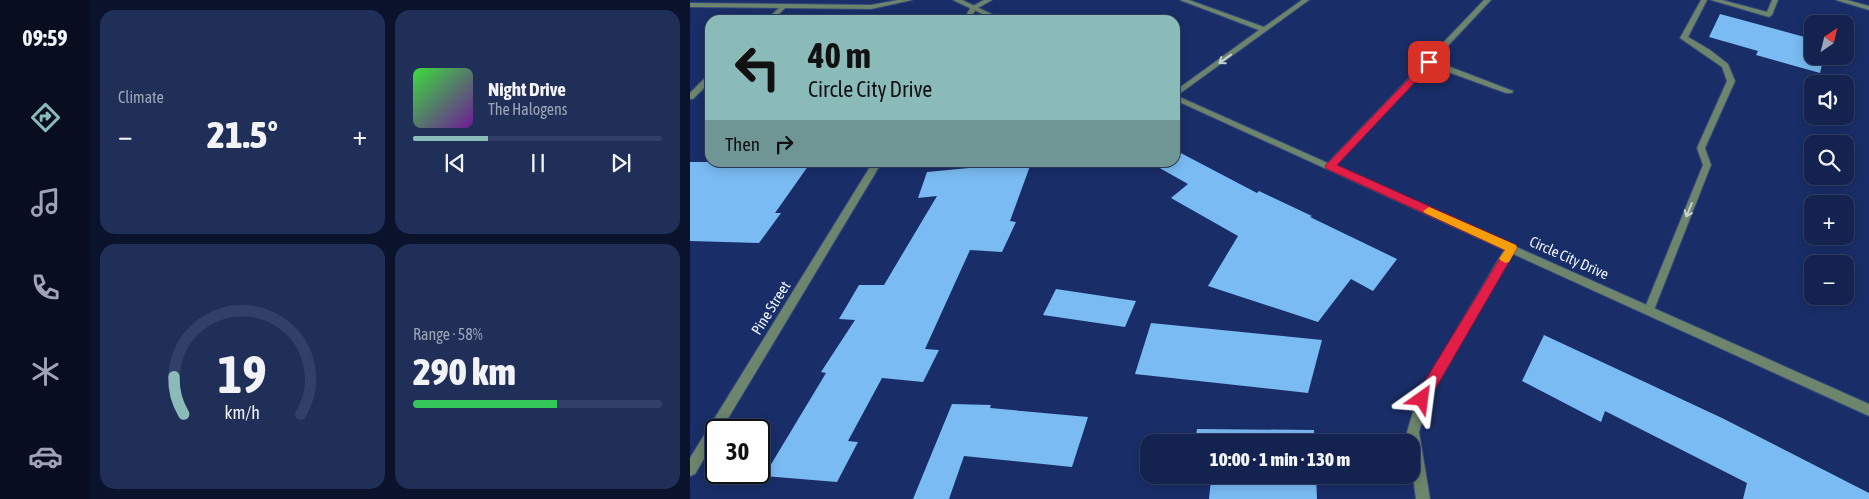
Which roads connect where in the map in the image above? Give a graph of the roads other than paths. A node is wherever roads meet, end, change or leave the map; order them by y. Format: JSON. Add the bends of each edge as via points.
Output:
{"nodes":[{"id":1,"x":909,"y":0,"type":"edge"},
{"id":2,"x":956,"y":0,"type":"edge"},
{"id":3,"x":989,"y":0,"type":"edge"},
{"id":4,"x":1183,"y":0,"type":"edge"},
{"id":5,"x":1306,"y":0,"type":"edge"},
{"id":6,"x":1488,"y":0,"type":"edge"},
{"id":7,"x":1704,"y":0,"type":"edge"},
{"id":8,"x":1714,"y":0,"type":"edge"},
{"id":9,"x":1774,"y":0,"type":"edge"},
{"id":10,"x":1839,"y":0,"type":"edge"},
{"id":11,"x":690,"y":5,"type":"edge"},
{"id":12,"x":784,"y":6,"type":"junction"},
{"id":13,"x":974,"y":8,"type":"junction"},
{"id":14,"x":1869,"y":8,"type":"edge"},
{"id":15,"x":775,"y":15,"type":"edge"},
{"id":16,"x":969,"y":15,"type":"edge"},
{"id":17,"x":990,"y":15,"type":"edge"},
{"id":18,"x":1265,"y":30,"type":"junction"},
{"id":19,"x":1429,"y":62,"type":"junction"},
{"id":20,"x":705,"y":83,"type":"edge"},
{"id":21,"x":1509,"y":91,"type":"dead end"},
{"id":22,"x":1180,"y":92,"type":"edge"},
{"id":23,"x":690,"y":97,"type":"edge"},
{"id":24,"x":1180,"y":98,"type":"edge"},
{"id":25,"x":1330,"y":166,"type":"junction"},
{"id":26,"x":875,"y":167,"type":"edge"},
{"id":27,"x":1512,"y":248,"type":"junction"},
{"id":28,"x":1649,"y":310,"type":"junction"},
{"id":29,"x":1869,"y":410,"type":"edge"},
{"id":30,"x":690,"y":470,"type":"edge"},
{"id":31,"x":1423,"y":499,"type":"edge"}],
"edges":[{"from":1,"to":12,"type":"street","via":[[870,7]]},
{"from":2,"to":13,"type":"street"},
{"from":3,"to":13,"type":"street"},
{"from":4,"to":18,"type":"street"},
{"from":5,"to":18,"type":"street"},
{"from":6,"to":19,"type":"street"},
{"from":7,"to":28,"type":"street","one_way":true,"via":[[1684,38],[1725,66],[1731,81],[1701,148],[1707,165]]},
{"from":8,"to":9,"type":"street","via":[[1768,15]]},
{"from":10,"to":14,"type":"street"},
{"from":11,"to":12,"type":"street"},
{"from":12,"to":15,"type":"street"},
{"from":13,"to":16,"type":"street"},
{"from":13,"to":17,"type":"street"},
{"from":18,"to":22,"type":"street","one_way":true},
{"from":19,"to":21,"type":"street"},
{"from":19,"to":25,"type":"street"},
{"from":20,"to":23,"type":"street"},
{"from":24,"to":25,"type":"street","name":"Circle City Drive"},
{"from":25,"to":27,"type":"street","name":"Circle City Drive"},
{"from":26,"to":30,"type":"street","name":"Pine Street"},
{"from":27,"to":28,"type":"street","name":"Circle City Drive"},
{"from":27,"to":31,"type":"street","via":[[1422,399],[1413,432]]},
{"from":28,"to":29,"type":"street","name":"Circle City Drive"}]}
